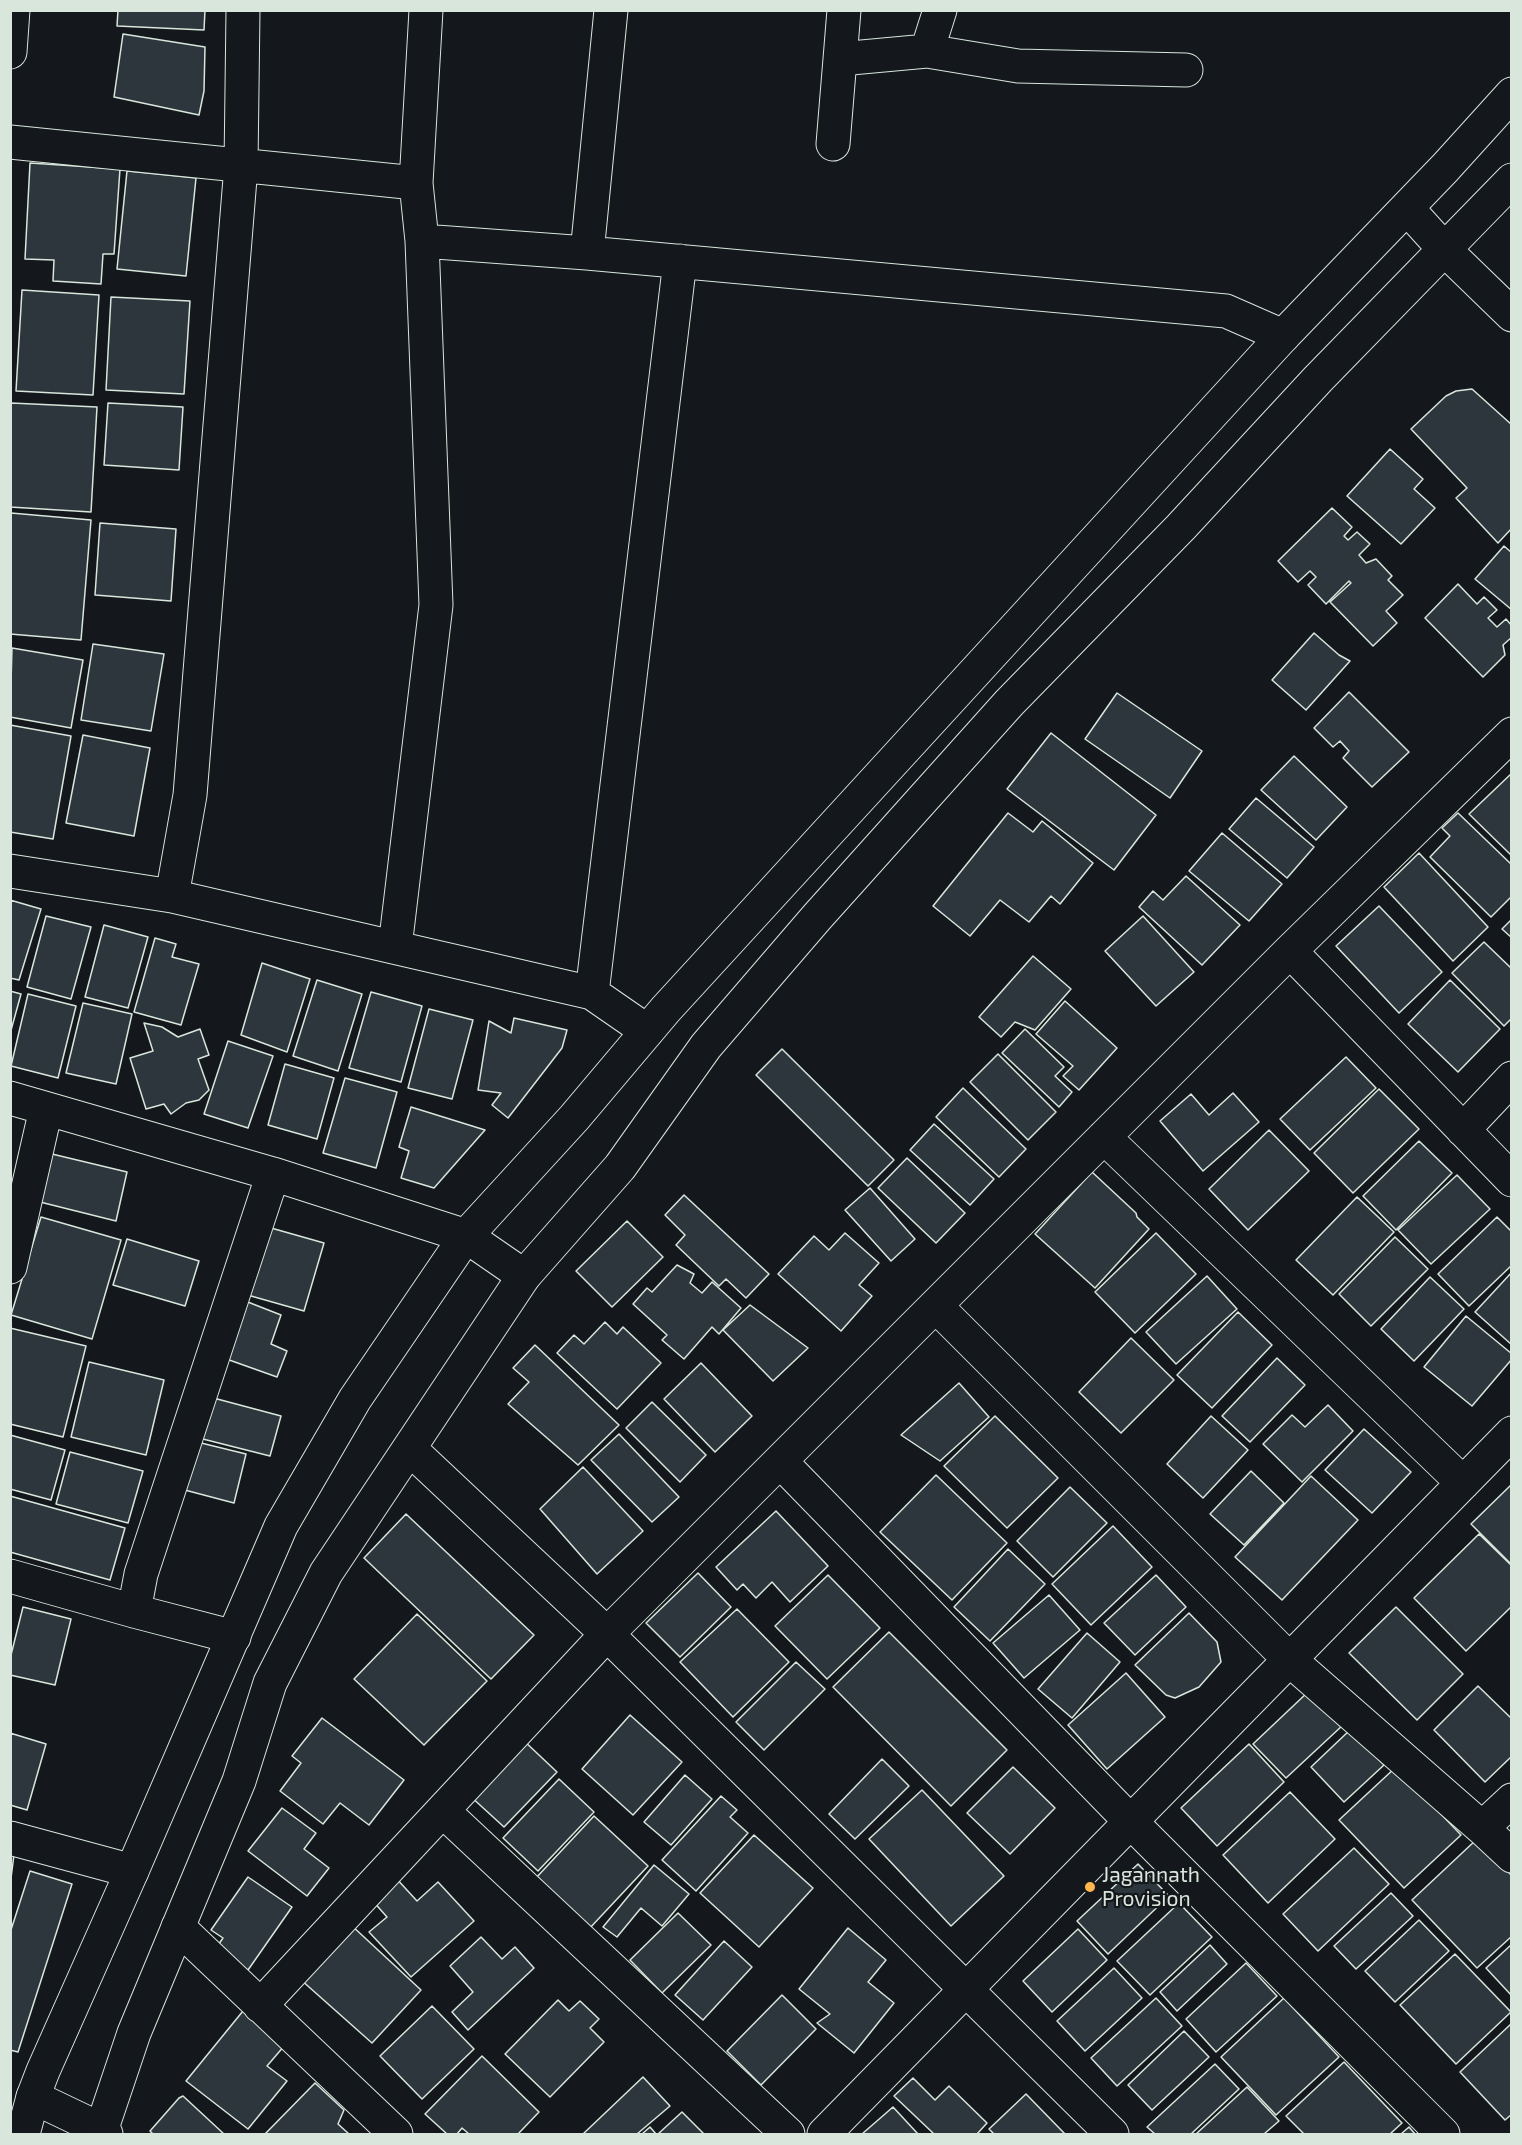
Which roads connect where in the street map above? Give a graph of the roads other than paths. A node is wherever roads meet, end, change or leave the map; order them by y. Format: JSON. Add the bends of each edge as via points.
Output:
{"nodes":[{"id":1,"x":13,"y":10,"type":"edge"},
{"id":2,"x":243,"y":10,"type":"edge"},
{"id":3,"x":426,"y":10,"type":"edge"},
{"id":4,"x":611,"y":10,"type":"edge"},
{"id":5,"x":844,"y":10,"type":"edge"},
{"id":6,"x":940,"y":10,"type":"edge"},
{"id":7,"x":927,"y":51,"type":"junction"},
{"id":8,"x":10,"y":52,"type":"edge"},
{"id":9,"x":840,"y":59,"type":"junction"},
{"id":10,"x":1186,"y":70,"type":"dead end"},
{"id":11,"x":1512,"y":94,"type":"edge"},
{"id":12,"x":10,"y":141,"type":"edge"},
{"id":13,"x":833,"y":144,"type":"dead end"},
{"id":14,"x":241,"y":165,"type":"junction"},
{"id":15,"x":1512,"y":180,"type":"edge"},
{"id":16,"x":416,"y":183,"type":"junction"},
{"id":17,"x":1407,"y":208,"type":"junction"},
{"id":18,"x":422,"y":241,"type":"junction"},
{"id":19,"x":1445,"y":250,"type":"junction"},
{"id":20,"x":587,"y":253,"type":"junction"},
{"id":21,"x":680,"y":261,"type":"junction"},
{"id":22,"x":1512,"y":315,"type":"edge"},
{"id":23,"x":1283,"y":336,"type":"junction"},
{"id":24,"x":1512,"y":734,"type":"edge"},
{"id":25,"x":10,"y":871,"type":"edge"},
{"id":26,"x":172,"y":896,"type":"junction"},
{"id":27,"x":395,"y":947,"type":"junction"},
{"id":28,"x":1290,"y":951,"type":"junction"},
{"id":29,"x":592,"y":993,"type":"junction"},
{"id":30,"x":647,"y":1031,"type":"junction"},
{"id":31,"x":1512,"y":1078,"type":"edge"},
{"id":32,"x":10,"y":1098,"type":"edge"},
{"id":33,"x":46,"y":1109,"type":"junction"},
{"id":34,"x":1463,"y":1130,"type":"junction"},
{"id":35,"x":1104,"y":1137,"type":"junction"},
{"id":36,"x":273,"y":1174,"type":"junction"},
{"id":37,"x":1512,"y":1180,"type":"edge"},
{"id":38,"x":466,"y":1236,"type":"junction"},
{"id":39,"x":10,"y":1267,"type":"edge"},
{"id":40,"x":524,"y":1276,"type":"junction"},
{"id":41,"x":936,"y":1306,"type":"junction"},
{"id":42,"x":1512,"y":1433,"type":"edge"},
{"id":43,"x":410,"y":1449,"type":"junction"},
{"id":44,"x":780,"y":1461,"type":"junction"},
{"id":45,"x":1463,"y":1483,"type":"junction"},
{"id":46,"x":10,"y":1576,"type":"edge"},
{"id":47,"x":134,"y":1611,"type":"junction"},
{"id":48,"x":607,"y":1634,"type":"junction"},
{"id":49,"x":234,"y":1637,"type":"junction"},
{"id":50,"x":1290,"y":1660,"type":"junction"},
{"id":51,"x":1512,"y":1800,"type":"edge"},
{"id":52,"x":443,"y":1811,"type":"junction"},
{"id":53,"x":1131,"y":1822,"type":"junction"},
{"id":54,"x":1482,"y":1828,"type":"junction"},
{"id":55,"x":10,"y":1838,"type":"edge"},
{"id":56,"x":1512,"y":1856,"type":"edge"},
{"id":57,"x":132,"y":1871,"type":"junction"},
{"id":58,"x":178,"y":1927,"type":"junction"},
{"id":59,"x":966,"y":1990,"type":"junction"},
{"id":60,"x":260,"y":2007,"type":"junction"},
{"id":61,"x":33,"y":2097,"type":"junction"},
{"id":62,"x":103,"y":2133,"type":"edge"},
{"id":63,"x":23,"y":2134,"type":"edge"},
{"id":64,"x":396,"y":2134,"type":"edge"},
{"id":65,"x":788,"y":2134,"type":"edge"},
{"id":66,"x":824,"y":2134,"type":"edge"},
{"id":67,"x":1112,"y":2134,"type":"edge"},
{"id":68,"x":1443,"y":2134,"type":"edge"}],
"edges":[{"from":1,"to":8,"type":"street"},
{"from":2,"to":14,"type":"street"},
{"from":3,"to":16,"type":"street"},
{"from":4,"to":20,"type":"street"},
{"from":5,"to":9,"type":"street"},
{"from":6,"to":7,"type":"street"},
{"from":7,"to":9,"type":"street"},
{"from":7,"to":10,"type":"street","via":[[1018,66]]},
{"from":9,"to":13,"type":"street"},
{"from":11,"to":17,"type":"street"},
{"from":12,"to":14,"type":"street"},
{"from":14,"to":16,"type":"street"},
{"from":14,"to":26,"type":"street","via":[[190,795]]},
{"from":15,"to":19,"type":"street"},
{"from":16,"to":18,"type":"street"},
{"from":17,"to":19,"type":"street"},
{"from":17,"to":23,"type":"street"},
{"from":18,"to":20,"type":"street"},
{"from":18,"to":27,"type":"street","via":[[436,605]]},
{"from":19,"to":22,"type":"street"},
{"from":19,"to":40,"type":"street","via":[[1009,703],[909,814],[706,1046],[620,1167]]},
{"from":20,"to":21,"type":"street"},
{"from":21,"to":23,"type":"street","via":[[1226,311]]},
{"from":21,"to":29,"type":"street"},
{"from":23,"to":30,"type":"street"},
{"from":24,"to":28,"type":"street"},
{"from":25,"to":26,"type":"street"},
{"from":26,"to":27,"type":"street"},
{"from":27,"to":29,"type":"street"},
{"from":28,"to":34,"type":"street"},
{"from":28,"to":35,"type":"street"},
{"from":29,"to":30,"type":"street"},
{"from":30,"to":38,"type":"street"},
{"from":31,"to":34,"type":"street"},
{"from":32,"to":33,"type":"street"},
{"from":33,"to":36,"type":"street"},
{"from":33,"to":39,"type":"street"},
{"from":34,"to":37,"type":"street"},
{"from":35,"to":41,"type":"street"},
{"from":35,"to":45,"type":"street"},
{"from":36,"to":38,"type":"street"},
{"from":36,"to":47,"type":"street","via":[[141,1574]]},
{"from":38,"to":40,"type":"street"},
{"from":38,"to":49,"type":"street","via":[[355,1399],[281,1526]]},
{"from":40,"to":43,"type":"street"},
{"from":41,"to":44,"type":"street"},
{"from":41,"to":50,"type":"street"},
{"from":42,"to":45,"type":"street"},
{"from":43,"to":48,"type":"street"},
{"from":43,"to":58,"type":"street","via":[[326,1573],[270,1683],[239,1781]]},
{"from":44,"to":48,"type":"street"},
{"from":44,"to":53,"type":"street"},
{"from":45,"to":50,"type":"street"},
{"from":46,"to":47,"type":"street"},
{"from":47,"to":49,"type":"street"},
{"from":48,"to":52,"type":"street"},
{"from":48,"to":59,"type":"street"},
{"from":49,"to":57,"type":"street"},
{"from":50,"to":53,"type":"street"},
{"from":50,"to":54,"type":"street"},
{"from":51,"to":54,"type":"street"},
{"from":52,"to":60,"type":"street"},
{"from":52,"to":65,"type":"street"},
{"from":53,"to":59,"type":"street"},
{"from":53,"to":68,"type":"street"},
{"from":54,"to":56,"type":"street"},
{"from":55,"to":57,"type":"street"},
{"from":57,"to":61,"type":"street"},
{"from":58,"to":60,"type":"street"},
{"from":58,"to":62,"type":"street","via":[[134,2033]]},
{"from":59,"to":66,"type":"street"},
{"from":59,"to":67,"type":"street"},
{"from":60,"to":64,"type":"street"},
{"from":61,"to":62,"type":"street"},
{"from":61,"to":63,"type":"street"}]}
